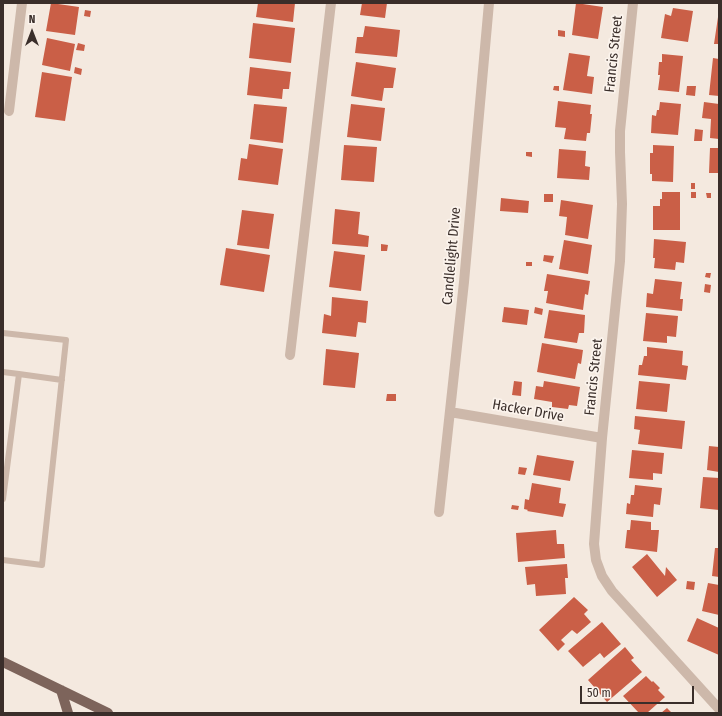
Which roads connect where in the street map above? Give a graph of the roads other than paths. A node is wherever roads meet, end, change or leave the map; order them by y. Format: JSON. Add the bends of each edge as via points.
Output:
{"nodes":[{"id":1,"x":22,"y":3,"type":"edge"},
{"id":2,"x":331,"y":3,"type":"edge"},
{"id":3,"x":489,"y":3,"type":"edge"},
{"id":4,"x":633,"y":3,"type":"edge"},
{"id":5,"x":9,"y":111,"type":"dead end"},
{"id":6,"x":3,"y":333,"type":"edge"},
{"id":7,"x":290,"y":355,"type":"dead end"},
{"id":8,"x":3,"y":372,"type":"edge"},
{"id":9,"x":19,"y":374,"type":"junction"},
{"id":10,"x":62,"y":380,"type":"junction"},
{"id":11,"x":450,"y":412,"type":"junction"},
{"id":12,"x":602,"y":438,"type":"junction"},
{"id":13,"x":3,"y":499,"type":"edge"},
{"id":14,"x":439,"y":512,"type":"dead end"},
{"id":15,"x":3,"y":560,"type":"edge"},
{"id":16,"x":3,"y":662,"type":"edge"},
{"id":17,"x":61,"y":690,"type":"junction"},
{"id":18,"x":719,"y":694,"type":"edge"},
{"id":19,"x":711,"y":701,"type":"junction"},
{"id":20,"x":719,"y":710,"type":"edge"},
{"id":21,"x":68,"y":713,"type":"edge"},
{"id":22,"x":108,"y":713,"type":"edge"}],
"edges":[{"from":1,"to":5,"type":"street"},
{"from":2,"to":7,"type":"street"},
{"from":3,"to":11,"type":"street","name":"Candlelight Drive"},
{"from":4,"to":12,"type":"street","name":"Francis Street","via":[[620,131],[620,261]]},
{"from":6,"to":10,"type":"lane","via":[[66,340]]},
{"from":8,"to":9,"type":"lane"},
{"from":9,"to":10,"type":"lane"},
{"from":9,"to":13,"type":"lane"},
{"from":10,"to":15,"type":"lane","via":[[42,565]]},
{"from":11,"to":12,"type":"street","name":"Hacker Drive"},
{"from":11,"to":14,"type":"street","name":"Candlelight Drive"},
{"from":12,"to":19,"type":"street","name":"Francis Street","via":[[594,527],[596,560],[602,576],[612,591]]},
{"from":16,"to":17,"type":"main road"},
{"from":17,"to":21,"type":"main road"},
{"from":17,"to":22,"type":"main road"},
{"from":18,"to":19,"type":"street"},
{"from":19,"to":20,"type":"street","name":"Francis Street"}]}
